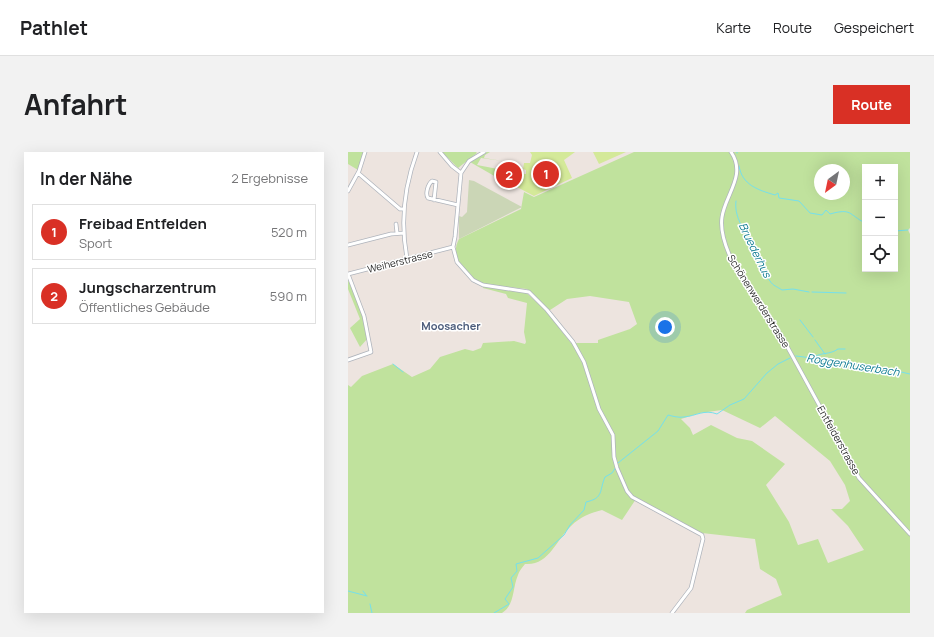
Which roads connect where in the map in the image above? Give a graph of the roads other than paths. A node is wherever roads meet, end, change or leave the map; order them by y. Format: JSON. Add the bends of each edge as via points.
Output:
{"nodes":[{"id":1,"x":365,"y":152,"type":"edge"},
{"id":2,"x":417,"y":152,"type":"edge"},
{"id":3,"x":440,"y":152,"type":"edge"},
{"id":4,"x":484,"y":152,"type":"edge"},
{"id":5,"x":731,"y":152,"type":"edge"},
{"id":6,"x":358,"y":173,"type":"junction"},
{"id":7,"x":461,"y":173,"type":"junction"},
{"id":8,"x":348,"y":191,"type":"edge"},
{"id":9,"x":434,"y":200,"type":"junction"},
{"id":10,"x":458,"y":205,"type":"junction"},
{"id":11,"x":403,"y":209,"type":"junction"},
{"id":12,"x":396,"y":224,"type":"dead end"},
{"id":13,"x":397,"y":233,"type":"junction"},
{"id":14,"x":404,"y":233,"type":"junction"},
{"id":15,"x":348,"y":245,"type":"edge"},
{"id":16,"x":453,"y":247,"type":"junction"},
{"id":17,"x":407,"y":258,"type":"junction"},
{"id":18,"x":348,"y":274,"type":"edge"},
{"id":19,"x":794,"y":357,"type":"joint"},
{"id":20,"x":348,"y":360,"type":"edge"},
{"id":21,"x":910,"y":534,"type":"edge"},
{"id":22,"x":672,"y":613,"type":"edge"}],
"edges":[{"from":1,"to":6,"type":"street"},
{"from":2,"to":11,"type":"street"},
{"from":3,"to":7,"type":"street"},
{"from":4,"to":7,"type":"street","via":[[469,161]]},
{"from":5,"to":19,"type":"street","name":"Schönenwerderstrasse","via":[[737,173],[722,217],[723,238],[736,266]]},
{"from":6,"to":8,"type":"street"},
{"from":6,"to":11,"type":"street"},
{"from":7,"to":10,"type":"street"},
{"from":9,"to":9,"type":"street","via":[[427,195],[432,181],[436,182]]},
{"from":9,"to":10,"type":"street"},
{"from":10,"to":16,"type":"street"},
{"from":11,"to":14,"type":"street"},
{"from":12,"to":13,"type":"street"},
{"from":13,"to":14,"type":"street"},
{"from":13,"to":15,"type":"street"},
{"from":14,"to":17,"type":"street"},
{"from":16,"to":17,"type":"street","name":"Weiherstrasse"},
{"from":16,"to":22,"type":"street","via":[[457,262],[473,280],[483,285],[529,292],[547,310],[584,362],[599,409],[613,435],[614,457],[627,491],[637,501],[703,537],[691,588]]},
{"from":17,"to":18,"type":"street","name":"Weiherstrasse"},
{"from":18,"to":20,"type":"street","via":[[364,316],[371,352]]},
{"from":19,"to":21,"type":"street","name":"Entfelderstrasse","via":[[859,478]]}]}
